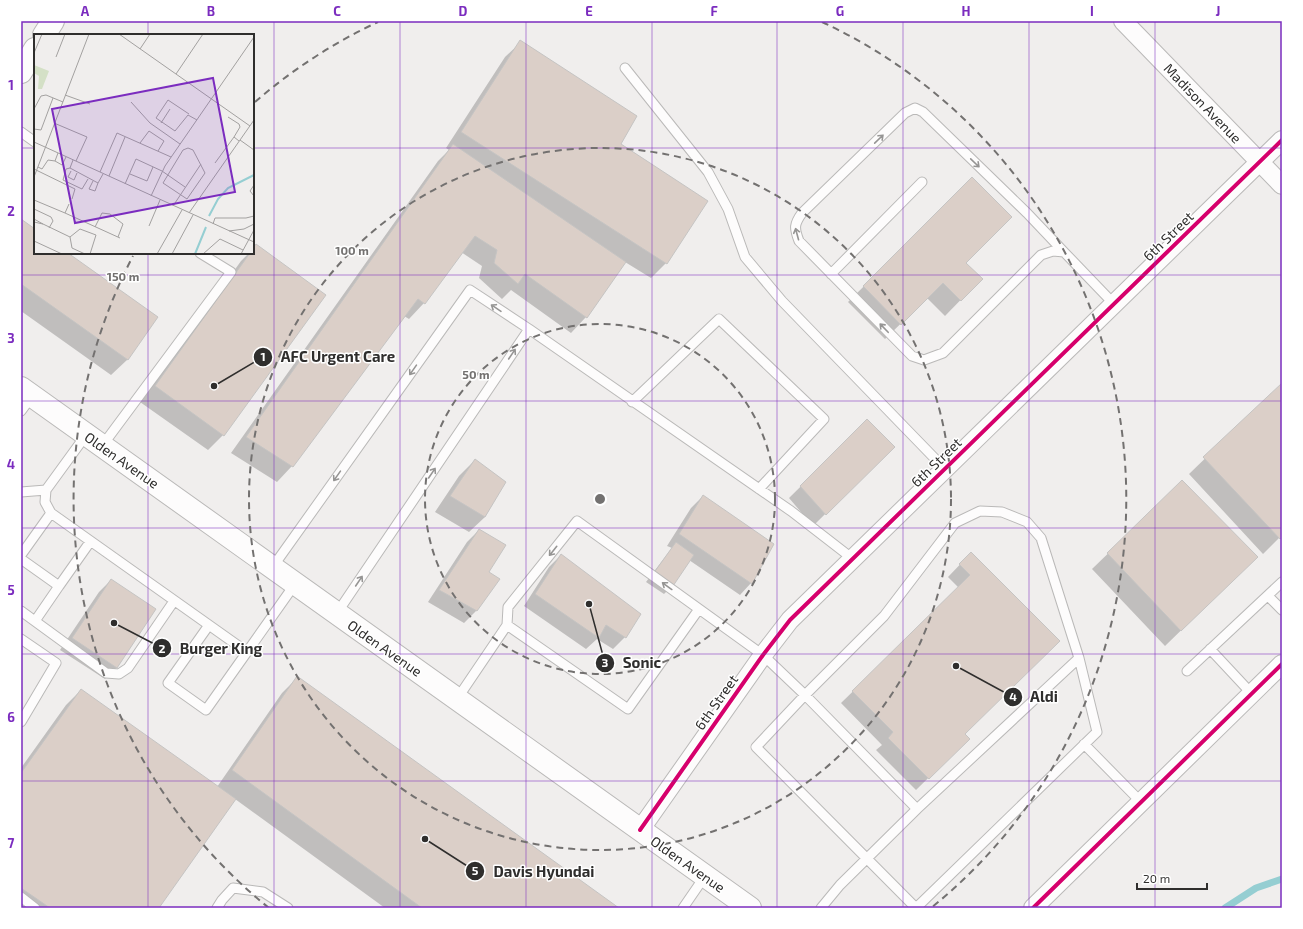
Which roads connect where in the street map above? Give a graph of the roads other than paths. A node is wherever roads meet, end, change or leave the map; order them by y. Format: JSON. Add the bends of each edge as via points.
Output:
{"nodes":[{"id":1,"x":53,"y":21,"type":"edge"},
{"id":2,"x":1123,"y":21,"type":"edge"},
{"id":3,"x":45,"y":34,"type":"edge"},
{"id":4,"x":34,"y":51,"type":"edge"},
{"id":5,"x":625,"y":68,"type":"dead end"},
{"id":6,"x":21,"y":72,"type":"edge"},
{"id":7,"x":21,"y":132,"type":"edge"},
{"id":8,"x":1282,"y":140,"type":"edge"},
{"id":9,"x":34,"y":141,"type":"edge"},
{"id":10,"x":1259,"y":162,"type":"junction"},
{"id":11,"x":922,"y":182,"type":"dead end"},
{"id":12,"x":1282,"y":185,"type":"edge"},
{"id":13,"x":1064,"y":252,"type":"junction"},
{"id":14,"x":202,"y":254,"type":"edge"},
{"id":15,"x":832,"y":274,"type":"junction"},
{"id":16,"x":1114,"y":304,"type":"junction"},
{"id":17,"x":529,"y":330,"type":"junction"},
{"id":18,"x":25,"y":398,"type":"edge"},
{"id":19,"x":632,"y":402,"type":"junction"},
{"id":20,"x":94,"y":440,"type":"junction"},
{"id":21,"x":945,"y":469,"type":"junction"},
{"id":22,"x":759,"y":489,"type":"junction"},
{"id":23,"x":46,"y":490,"type":"junction"},
{"id":24,"x":21,"y":492,"type":"edge"},
{"id":25,"x":51,"y":513,"type":"junction"},
{"id":26,"x":90,"y":542,"type":"junction"},
{"id":27,"x":21,"y":555,"type":"edge"},
{"id":28,"x":21,"y":559,"type":"edge"},
{"id":29,"x":853,"y":559,"type":"junction"},
{"id":30,"x":272,"y":568,"type":"junction"},
{"id":31,"x":1282,"y":582,"type":"edge"},
{"id":32,"x":295,"y":584,"type":"junction"},
{"id":33,"x":59,"y":586,"type":"junction"},
{"id":34,"x":1268,"y":596,"type":"junction"},
{"id":35,"x":174,"y":601,"type":"junction"},
{"id":36,"x":699,"y":609,"type":"junction"},
{"id":37,"x":1282,"y":610,"type":"edge"},
{"id":38,"x":21,"y":611,"type":"edge"},
{"id":39,"x":337,"y":614,"type":"junction"},
{"id":40,"x":35,"y":621,"type":"junction"},
{"id":41,"x":209,"y":625,"type":"junction"},
{"id":42,"x":507,"y":625,"type":"junction"},
{"id":43,"x":21,"y":639,"type":"edge"},
{"id":44,"x":1210,"y":650,"type":"junction"},
{"id":45,"x":247,"y":652,"type":"junction"},
{"id":46,"x":762,"y":655,"type":"junction"},
{"id":47,"x":1079,"y":658,"type":"junction"},
{"id":48,"x":1282,"y":664,"type":"edge"},
{"id":49,"x":1187,"y":671,"type":"dead end"},
{"id":50,"x":1252,"y":694,"type":"junction"},
{"id":51,"x":805,"y":695,"type":"junction"},
{"id":52,"x":457,"y":699,"type":"junction"},
{"id":53,"x":21,"y":722,"type":"edge"},
{"id":54,"x":1084,"y":744,"type":"junction"},
{"id":55,"x":1141,"y":802,"type":"junction"},
{"id":56,"x":917,"y":809,"type":"junction"},
{"id":57,"x":640,"y":830,"type":"junction"},
{"id":58,"x":867,"y":858,"type":"junction"},
{"id":59,"x":705,"y":876,"type":"junction"},
{"id":60,"x":21,"y":897,"type":"edge"},
{"id":61,"x":36,"y":908,"type":"edge"},
{"id":62,"x":216,"y":908,"type":"edge"},
{"id":63,"x":288,"y":908,"type":"edge"},
{"id":64,"x":682,"y":908,"type":"edge"},
{"id":65,"x":750,"y":908,"type":"edge"},
{"id":66,"x":821,"y":908,"type":"edge"},
{"id":67,"x":916,"y":908,"type":"edge"},
{"id":68,"x":1033,"y":908,"type":"edge"}],
"edges":[{"from":1,"to":3,"type":"main road"},
{"from":2,"to":10,"type":"street","name":"Madison Avenue"},
{"from":4,"to":6,"type":"main road"},
{"from":5,"to":21,"type":"lane","via":[[708,172],[728,209],[745,257],[782,301]]},
{"from":7,"to":9,"type":"lane"},
{"from":8,"to":10,"type":"street","name":"6th Street"},
{"from":10,"to":12,"type":"street","name":"Madison Avenue"},
{"from":10,"to":16,"type":"street","name":"6th Street"},
{"from":11,"to":15,"type":"lane"},
{"from":13,"to":15,"type":"lane","one_way":true,"via":[[1053,251],[1041,255],[942,353],[924,360],[912,356]]},
{"from":15,"to":13,"type":"lane","one_way":true,"via":[[799,241],[794,230],[796,220],[905,113],[915,108],[923,112]]},
{"from":13,"to":16,"type":"lane"},
{"from":14,"to":20,"type":"lane","via":[[230,272]]},
{"from":16,"to":21,"type":"street","name":"6th Street"},
{"from":17,"to":19,"type":"lane"},
{"from":17,"to":30,"type":"lane","one_way":true,"via":[[470,290]]},
{"from":39,"to":17,"type":"lane","one_way":true},
{"from":18,"to":20,"type":"main road","name":"Olden Avenue"},
{"from":19,"to":22,"type":"lane"},
{"from":19,"to":22,"type":"lane","via":[[719,319],[824,419]]},
{"from":20,"to":23,"type":"lane"},
{"from":20,"to":30,"type":"main road","name":"Olden Avenue"},
{"from":21,"to":29,"type":"street","name":"6th Street"},
{"from":22,"to":29,"type":"lane"},
{"from":23,"to":24,"type":"lane"},
{"from":23,"to":25,"type":"lane","via":[[45,502]]},
{"from":25,"to":26,"type":"lane"},
{"from":25,"to":27,"type":"lane"},
{"from":26,"to":33,"type":"lane"},
{"from":26,"to":35,"type":"lane"},
{"from":28,"to":33,"type":"lane"},
{"from":29,"to":46,"type":"street","name":"6th Street","via":[[790,620]]},
{"from":30,"to":32,"type":"main road","name":"Olden Avenue"},
{"from":31,"to":34,"type":"lane"},
{"from":32,"to":39,"type":"main road","name":"Olden Avenue"},
{"from":32,"to":45,"type":"lane"},
{"from":33,"to":40,"type":"lane"},
{"from":34,"to":37,"type":"lane"},
{"from":34,"to":44,"type":"lane"},
{"from":35,"to":40,"type":"lane","via":[[128,668],[119,674],[106,672]]},
{"from":35,"to":41,"type":"lane"},
{"from":36,"to":42,"type":"lane","via":[[628,709]]},
{"from":36,"to":42,"type":"lane","one_way":true,"via":[[577,521],[508,607]]},
{"from":36,"to":46,"type":"lane"},
{"from":38,"to":40,"type":"lane"},
{"from":39,"to":52,"type":"main road","name":"Olden Avenue"},
{"from":41,"to":45,"type":"lane"},
{"from":41,"to":45,"type":"lane","via":[[168,683],[206,710]]},
{"from":42,"to":52,"type":"lane"},
{"from":43,"to":53,"type":"lane","via":[[56,663]]},
{"from":44,"to":49,"type":"lane"},
{"from":44,"to":50,"type":"lane"},
{"from":46,"to":51,"type":"lane"},
{"from":46,"to":57,"type":"street","name":"6th Street"},
{"from":47,"to":51,"type":"lane","via":[[1040,538],[1027,522],[1002,512],[980,511],[955,523],[884,616]]},
{"from":47,"to":54,"type":"lane","via":[[1097,732]]},
{"from":47,"to":56,"type":"lane"},
{"from":48,"to":50,"type":"street"},
{"from":50,"to":55,"type":"street"},
{"from":51,"to":56,"type":"lane"},
{"from":51,"to":58,"type":"lane","via":[[756,747]]},
{"from":52,"to":57,"type":"main road","name":"Olden Avenue"},
{"from":54,"to":55,"type":"lane"},
{"from":54,"to":67,"type":"lane"},
{"from":55,"to":68,"type":"street"},
{"from":56,"to":58,"type":"lane"},
{"from":57,"to":59,"type":"main road","name":"Olden Avenue"},
{"from":58,"to":66,"type":"lane"},
{"from":58,"to":67,"type":"lane"},
{"from":59,"to":64,"type":"lane"},
{"from":59,"to":65,"type":"main road","name":"Olden Avenue"},
{"from":60,"to":61,"type":"lane"},
{"from":62,"to":63,"type":"lane","via":[[233,888],[263,892]]}]}
